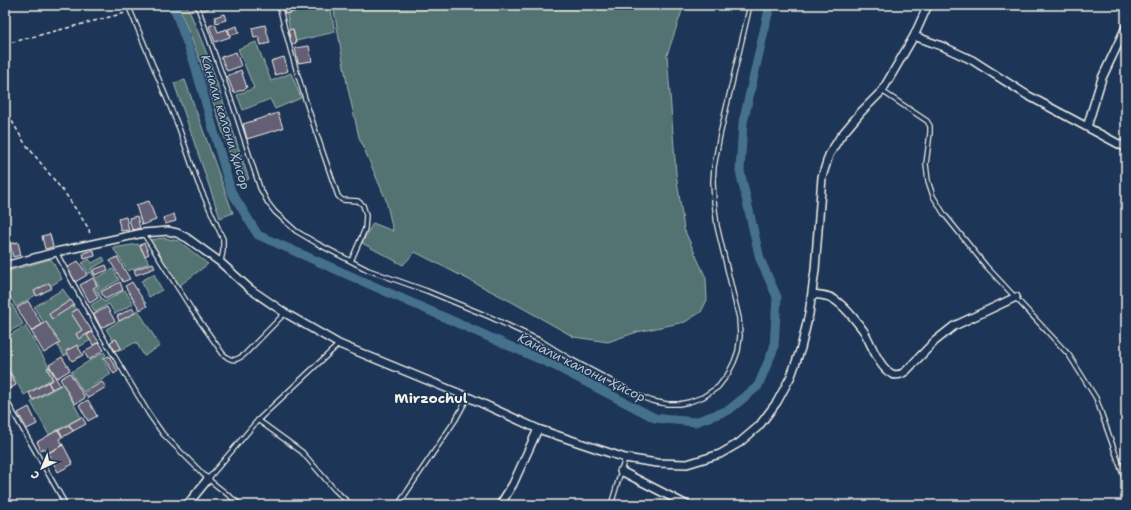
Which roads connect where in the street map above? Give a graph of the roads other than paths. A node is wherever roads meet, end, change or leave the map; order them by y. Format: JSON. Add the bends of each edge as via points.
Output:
{"nodes":[{"id":1,"x":128,"y":5,"type":"edge"},
{"id":2,"x":197,"y":5,"type":"edge"},
{"id":3,"x":279,"y":5,"type":"edge"},
{"id":4,"x":750,"y":5,"type":"edge"},
{"id":5,"x":928,"y":5,"type":"edge"},
{"id":6,"x":1126,"y":27,"type":"edge"},
{"id":7,"x":914,"y":36,"type":"junction"},
{"id":8,"x":882,"y":91,"type":"junction"},
{"id":9,"x":1087,"y":127,"type":"junction"},
{"id":10,"x":1126,"y":148,"type":"edge"},
{"id":11,"x":143,"y":234,"type":"junction"},
{"id":12,"x":56,"y":252,"type":"junction"},
{"id":13,"x":350,"y":261,"type":"junction"},
{"id":14,"x":220,"y":262,"type":"junction"},
{"id":15,"x":5,"y":266,"type":"edge"},
{"id":16,"x":812,"y":294,"type":"junction"},
{"id":17,"x":1016,"y":297,"type":"junction"},
{"id":18,"x":285,"y":314,"type":"junction"},
{"id":19,"x":339,"y":344,"type":"junction"},
{"id":20,"x":468,"y":397,"type":"junction"},
{"id":21,"x":5,"y":398,"type":"edge"},
{"id":22,"x":258,"y":420,"type":"junction"},
{"id":23,"x":538,"y":429,"type":"junction"},
{"id":24,"x":626,"y":458,"type":"junction"},
{"id":25,"x":621,"y":471,"type":"junction"},
{"id":26,"x":208,"y":479,"type":"junction"},
{"id":27,"x":1126,"y":483,"type":"edge"},
{"id":28,"x":66,"y":505,"type":"edge"},
{"id":29,"x":188,"y":505,"type":"edge"},
{"id":30,"x":241,"y":505,"type":"edge"},
{"id":31,"x":351,"y":505,"type":"edge"},
{"id":32,"x":398,"y":505,"type":"edge"},
{"id":33,"x":500,"y":505,"type":"edge"},
{"id":34,"x":611,"y":505,"type":"edge"},
{"id":35,"x":687,"y":505,"type":"edge"}],
"edges":[{"from":1,"to":14,"type":"lane","via":[[179,128],[198,183],[223,239]]},
{"from":2,"to":13,"type":"lane","via":[[260,188],[268,203],[296,231]]},
{"from":3,"to":13,"type":"lane","via":[[287,41],[338,196],[342,200],[358,201],[365,210],[366,224]]},
{"from":4,"to":13,"type":"lane","via":[[721,129],[713,182],[717,226],[739,318],[740,336],[738,351],[728,374],[718,387],[703,397],[679,404],[652,401],[618,386],[541,341],[490,317]]},
{"from":5,"to":7,"type":"street"},
{"from":6,"to":9,"type":"street","via":[[1102,78]]},
{"from":7,"to":8,"type":"street"},
{"from":7,"to":9,"type":"street","via":[[972,60],[1026,95]]},
{"from":8,"to":16,"type":"street","via":[[840,137],[829,155],[822,177]]},
{"from":8,"to":17,"type":"lane","via":[[927,121],[930,133],[926,164],[933,196],[956,231]]},
{"from":9,"to":10,"type":"street"},
{"from":11,"to":12,"type":"street"},
{"from":11,"to":14,"type":"street","via":[[168,231],[177,233]]},
{"from":11,"to":18,"type":"lane","via":[[192,310],[228,358],[237,360],[244,355]]},
{"from":12,"to":15,"type":"street"},
{"from":12,"to":26,"type":"lane","via":[[149,414],[163,434]]},
{"from":14,"to":18,"type":"street","via":[[250,289]]},
{"from":16,"to":17,"type":"street","via":[[830,297],[842,307],[863,331],[885,368],[896,375],[902,374],[954,326]]},
{"from":16,"to":24,"type":"street","via":[[801,348],[791,376],[777,402],[759,426],[740,443],[720,454],[687,464]]},
{"from":17,"to":27,"type":"lane","via":[[1069,355],[1096,398]]},
{"from":18,"to":19,"type":"street"},
{"from":19,"to":20,"type":"street"},
{"from":19,"to":22,"type":"lane"},
{"from":20,"to":23,"type":"street"},
{"from":20,"to":32,"type":"lane"},
{"from":21,"to":28,"type":"lane"},
{"from":22,"to":26,"type":"lane"},
{"from":22,"to":31,"type":"lane","via":[[302,452]]},
{"from":23,"to":24,"type":"street"},
{"from":23,"to":33,"type":"street","via":[[513,484]]},
{"from":24,"to":25,"type":"lane"},
{"from":25,"to":34,"type":"lane"},
{"from":25,"to":35,"type":"street"},
{"from":26,"to":29,"type":"street"},
{"from":26,"to":30,"type":"lane"}]}
